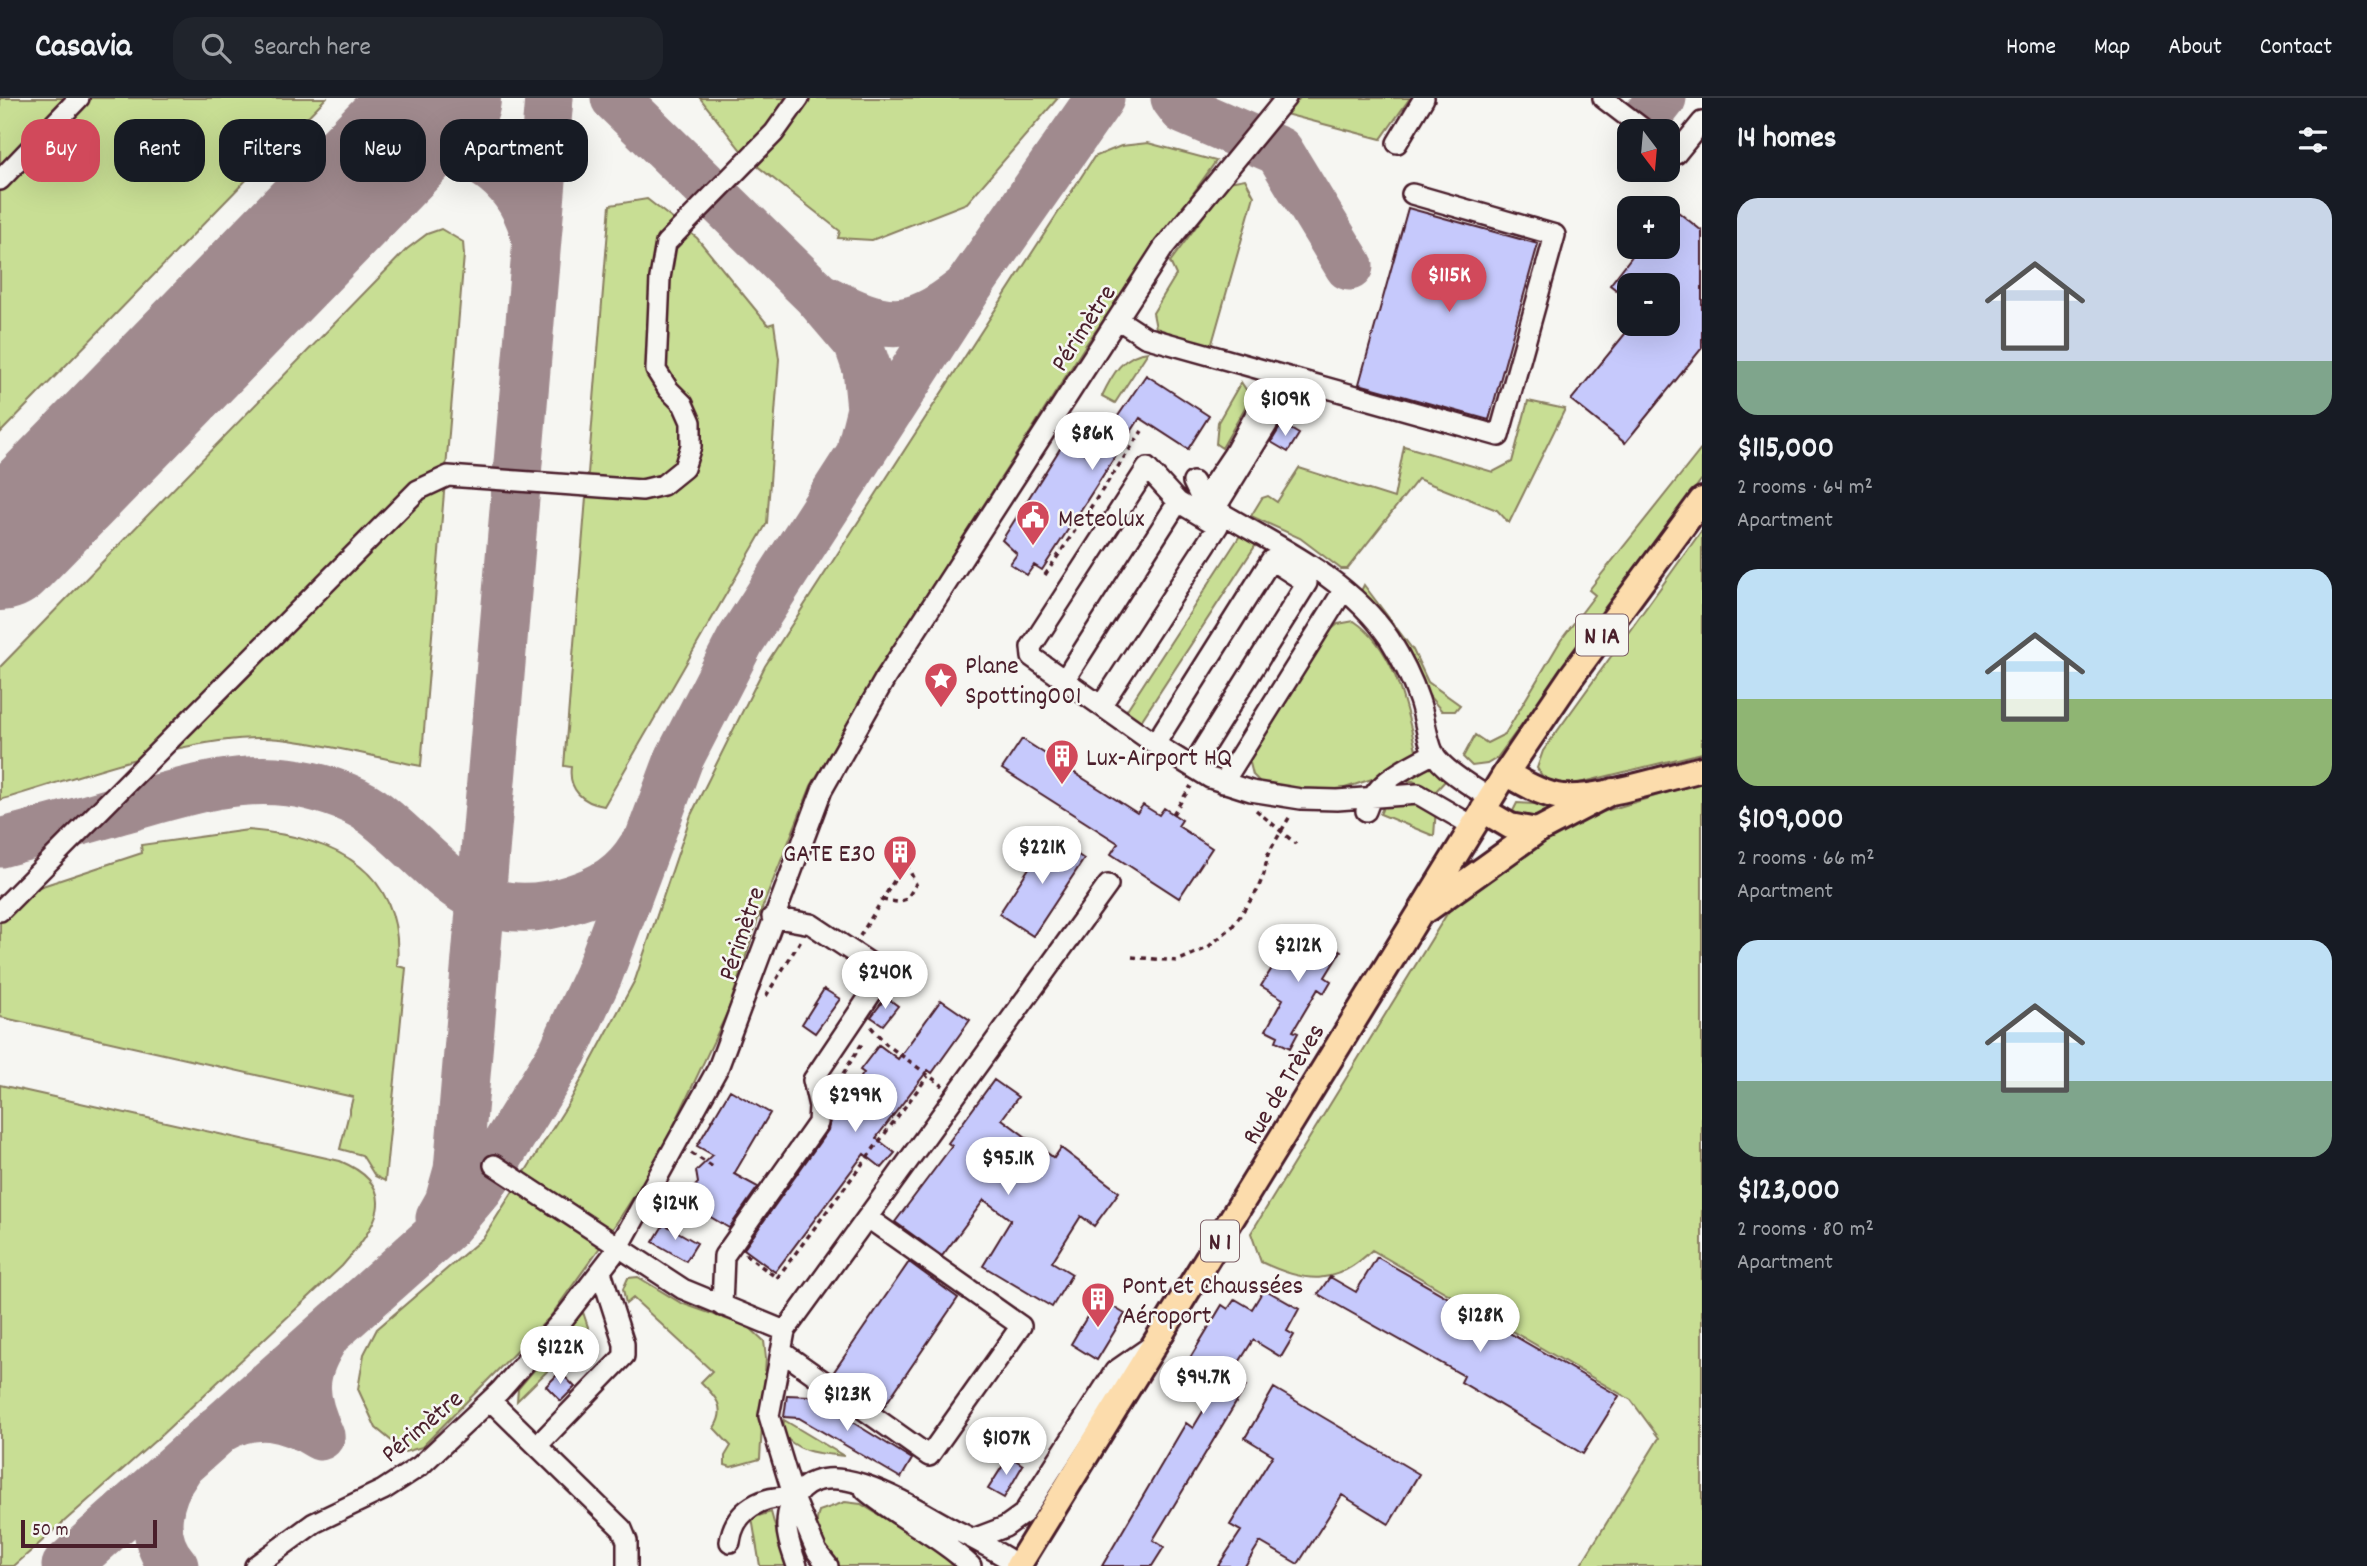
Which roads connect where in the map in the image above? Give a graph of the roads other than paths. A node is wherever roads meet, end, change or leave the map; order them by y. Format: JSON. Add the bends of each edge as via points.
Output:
{"nodes":[{"id":1,"x":79,"y":98,"type":"edge"},
{"id":2,"x":799,"y":98,"type":"edge"},
{"id":3,"x":1286,"y":98,"type":"edge"},
{"id":4,"x":1423,"y":98,"type":"edge"},
{"id":5,"x":1603,"y":98,"type":"edge"},
{"id":6,"x":1630,"y":119,"type":"edge"},
{"id":7,"x":1702,"y":122,"type":"edge"},
{"id":8,"x":1396,"y":143,"type":"dead end"},
{"id":9,"x":1680,"y":143,"type":"edge"},
{"id":10,"x":0,"y":180,"type":"edge"},
{"id":11,"x":1412,"y":194,"type":"dead end"},
{"id":12,"x":1119,"y":320,"type":"junction"},
{"id":13,"x":1285,"y":378,"type":"junction"},
{"id":14,"x":1193,"y":482,"type":"dead end"},
{"id":15,"x":1702,"y":500,"type":"edge"},
{"id":16,"x":1178,"y":502,"type":"junction"},
{"id":17,"x":1208,"y":505,"type":"junction"},
{"id":18,"x":1343,"y":591,"type":"junction"},
{"id":19,"x":1065,"y":679,"type":"junction"},
{"id":20,"x":1101,"y":706,"type":"junction"},
{"id":21,"x":1155,"y":744,"type":"junction"},
{"id":22,"x":1201,"y":752,"type":"dead end"},
{"id":23,"x":1433,"y":753,"type":"junction"},
{"id":24,"x":1702,"y":769,"type":"edge"},
{"id":25,"x":1507,"y":773,"type":"junction"},
{"id":26,"x":1223,"y":783,"type":"junction"},
{"id":27,"x":1613,"y":791,"type":"junction"},
{"id":28,"x":1368,"y":804,"type":"junction"},
{"id":29,"x":1482,"y":812,"type":"junction"},
{"id":30,"x":1537,"y":831,"type":"junction"},
{"id":31,"x":1108,"y":885,"type":"dead end"},
{"id":32,"x":0,"y":911,"type":"edge"},
{"id":33,"x":1419,"y":915,"type":"junction"},
{"id":34,"x":772,"y":917,"type":"junction"},
{"id":35,"x":494,"y":1166,"type":"dead end"},
{"id":36,"x":868,"y":1218,"type":"junction"},
{"id":37,"x":619,"y":1247,"type":"junction"},
{"id":38,"x":601,"y":1272,"type":"junction"},
{"id":39,"x":722,"y":1306,"type":"junction"},
{"id":40,"x":786,"y":1331,"type":"junction"},
{"id":41,"x":1158,"y":1341,"type":"junction"},
{"id":42,"x":781,"y":1352,"type":"junction"},
{"id":43,"x":491,"y":1401,"type":"junction"},
{"id":44,"x":537,"y":1446,"type":"junction"},
{"id":45,"x":859,"y":1485,"type":"junction"},
{"id":46,"x":794,"y":1498,"type":"junction"},
{"id":47,"x":976,"y":1538,"type":"junction"},
{"id":48,"x":730,"y":1542,"type":"dead end"},
{"id":49,"x":255,"y":1566,"type":"edge"},
{"id":50,"x":627,"y":1566,"type":"edge"},
{"id":51,"x":797,"y":1566,"type":"edge"},
{"id":52,"x":828,"y":1566,"type":"edge"},
{"id":53,"x":971,"y":1566,"type":"edge"},
{"id":54,"x":1019,"y":1566,"type":"edge"}],
"edges":[{"from":1,"to":10,"type":"lane"},
{"from":2,"to":32,"type":"lane","via":[[774,133],[667,243],[660,278],[656,370],[691,422],[691,446],[684,468],[663,485],[642,490],[448,476],[418,490]]},
{"from":3,"to":12,"type":"lane","name":"Périmètre","via":[[1164,247]]},
{"from":4,"to":8,"type":"lane"},
{"from":5,"to":6,"type":"lane"},
{"from":7,"to":9,"type":"lane"},
{"from":11,"to":13,"type":"lane","via":[[1555,235],[1499,436]]},
{"from":12,"to":13,"type":"lane","via":[[1145,337]]},
{"from":12,"to":34,"type":"lane","name":"Périmètre","via":[[886,677],[822,790]]},
{"from":13,"to":17,"type":"lane","via":[[1233,455]]},
{"from":14,"to":17,"type":"lane"},
{"from":15,"to":25,"type":"main road","name":"Rue de Trèves","number":"N 1A","via":[[1571,677]]},
{"from":16,"to":19,"type":"lane"},
{"from":16,"to":19,"type":"lane","via":[[1147,468],[1031,647],[1032,657]]},
{"from":16,"to":20,"type":"lane","via":[[1218,526]]},
{"from":17,"to":18,"type":"lane","via":[[1319,570]]},
{"from":18,"to":23,"type":"lane","via":[[1365,609],[1402,661],[1419,700]]},
{"from":18,"to":26,"type":"lane"},
{"from":19,"to":20,"type":"lane"},
{"from":20,"to":21,"type":"lane"},
{"from":21,"to":22,"type":"lane","via":[[1271,559],[1307,583]]},
{"from":21,"to":26,"type":"lane"},
{"from":23,"to":28,"type":"lane","via":[[1384,783]]},
{"from":23,"to":29,"type":"lane","via":[[1465,783]]},
{"from":24,"to":27,"type":"main road","number":"N 1"},
{"from":25,"to":27,"type":"main road","number":"N 1","via":[[1559,796]]},
{"from":25,"to":29,"type":"main road","name":"Rue de Trèves","number":"N 1"},
{"from":26,"to":28,"type":"lane","via":[[1301,799]]},
{"from":27,"to":30,"type":"main road","number":"N 1"},
{"from":28,"to":29,"type":"lane","via":[[1418,793]]},
{"from":29,"to":30,"type":"main road","via":[[1510,826]]},
{"from":29,"to":33,"type":"main road","name":"Rue de Trèves","number":"N 1"},
{"from":30,"to":33,"type":"main road","number":"N 1"},
{"from":31,"to":36,"type":"lane"},
{"from":33,"to":41,"type":"main road","name":"Rue de Trèves","number":"N 1"},
{"from":34,"to":37,"type":"lane","name":"Périmètre","via":[[718,1068]]},
{"from":34,"to":39,"type":"lane","via":[[811,924],[885,973],[813,1080],[818,1123],[724,1256]]},
{"from":35,"to":37,"type":"lane"},
{"from":36,"to":40,"type":"lane"},
{"from":36,"to":42,"type":"lane","via":[[1021,1326],[929,1456]]},
{"from":37,"to":38,"type":"lane","name":"Périmètre"},
{"from":37,"to":39,"type":"lane","via":[[683,1289]]},
{"from":38,"to":43,"type":"lane","name":"Périmètre"},
{"from":38,"to":44,"type":"lane","via":[[624,1356]]},
{"from":39,"to":40,"type":"lane"},
{"from":40,"to":42,"type":"lane"},
{"from":41,"to":47,"type":"lane","via":[[1115,1371],[1023,1514]]},
{"from":41,"to":54,"type":"main road","name":"Rue de Trèves","number":"N 1"},
{"from":42,"to":46,"type":"lane","via":[[769,1416]]},
{"from":43,"to":44,"type":"lane"},
{"from":43,"to":49,"type":"lane","name":"Périmètre","via":[[420,1466],[383,1490],[314,1523]]},
{"from":44,"to":50,"type":"lane","via":[[622,1528]]},
{"from":45,"to":46,"type":"lane","via":[[838,1479],[816,1480]]},
{"from":45,"to":47,"type":"lane","via":[[894,1496]]},
{"from":45,"to":53,"type":"lane"},
{"from":46,"to":48,"type":"lane","via":[[762,1501],[743,1512],[734,1522]]},
{"from":46,"to":51,"type":"lane","via":[[786,1527]]},
{"from":46,"to":52,"type":"lane","via":[[817,1552]]},
{"from":47,"to":54,"type":"lane"}]}
